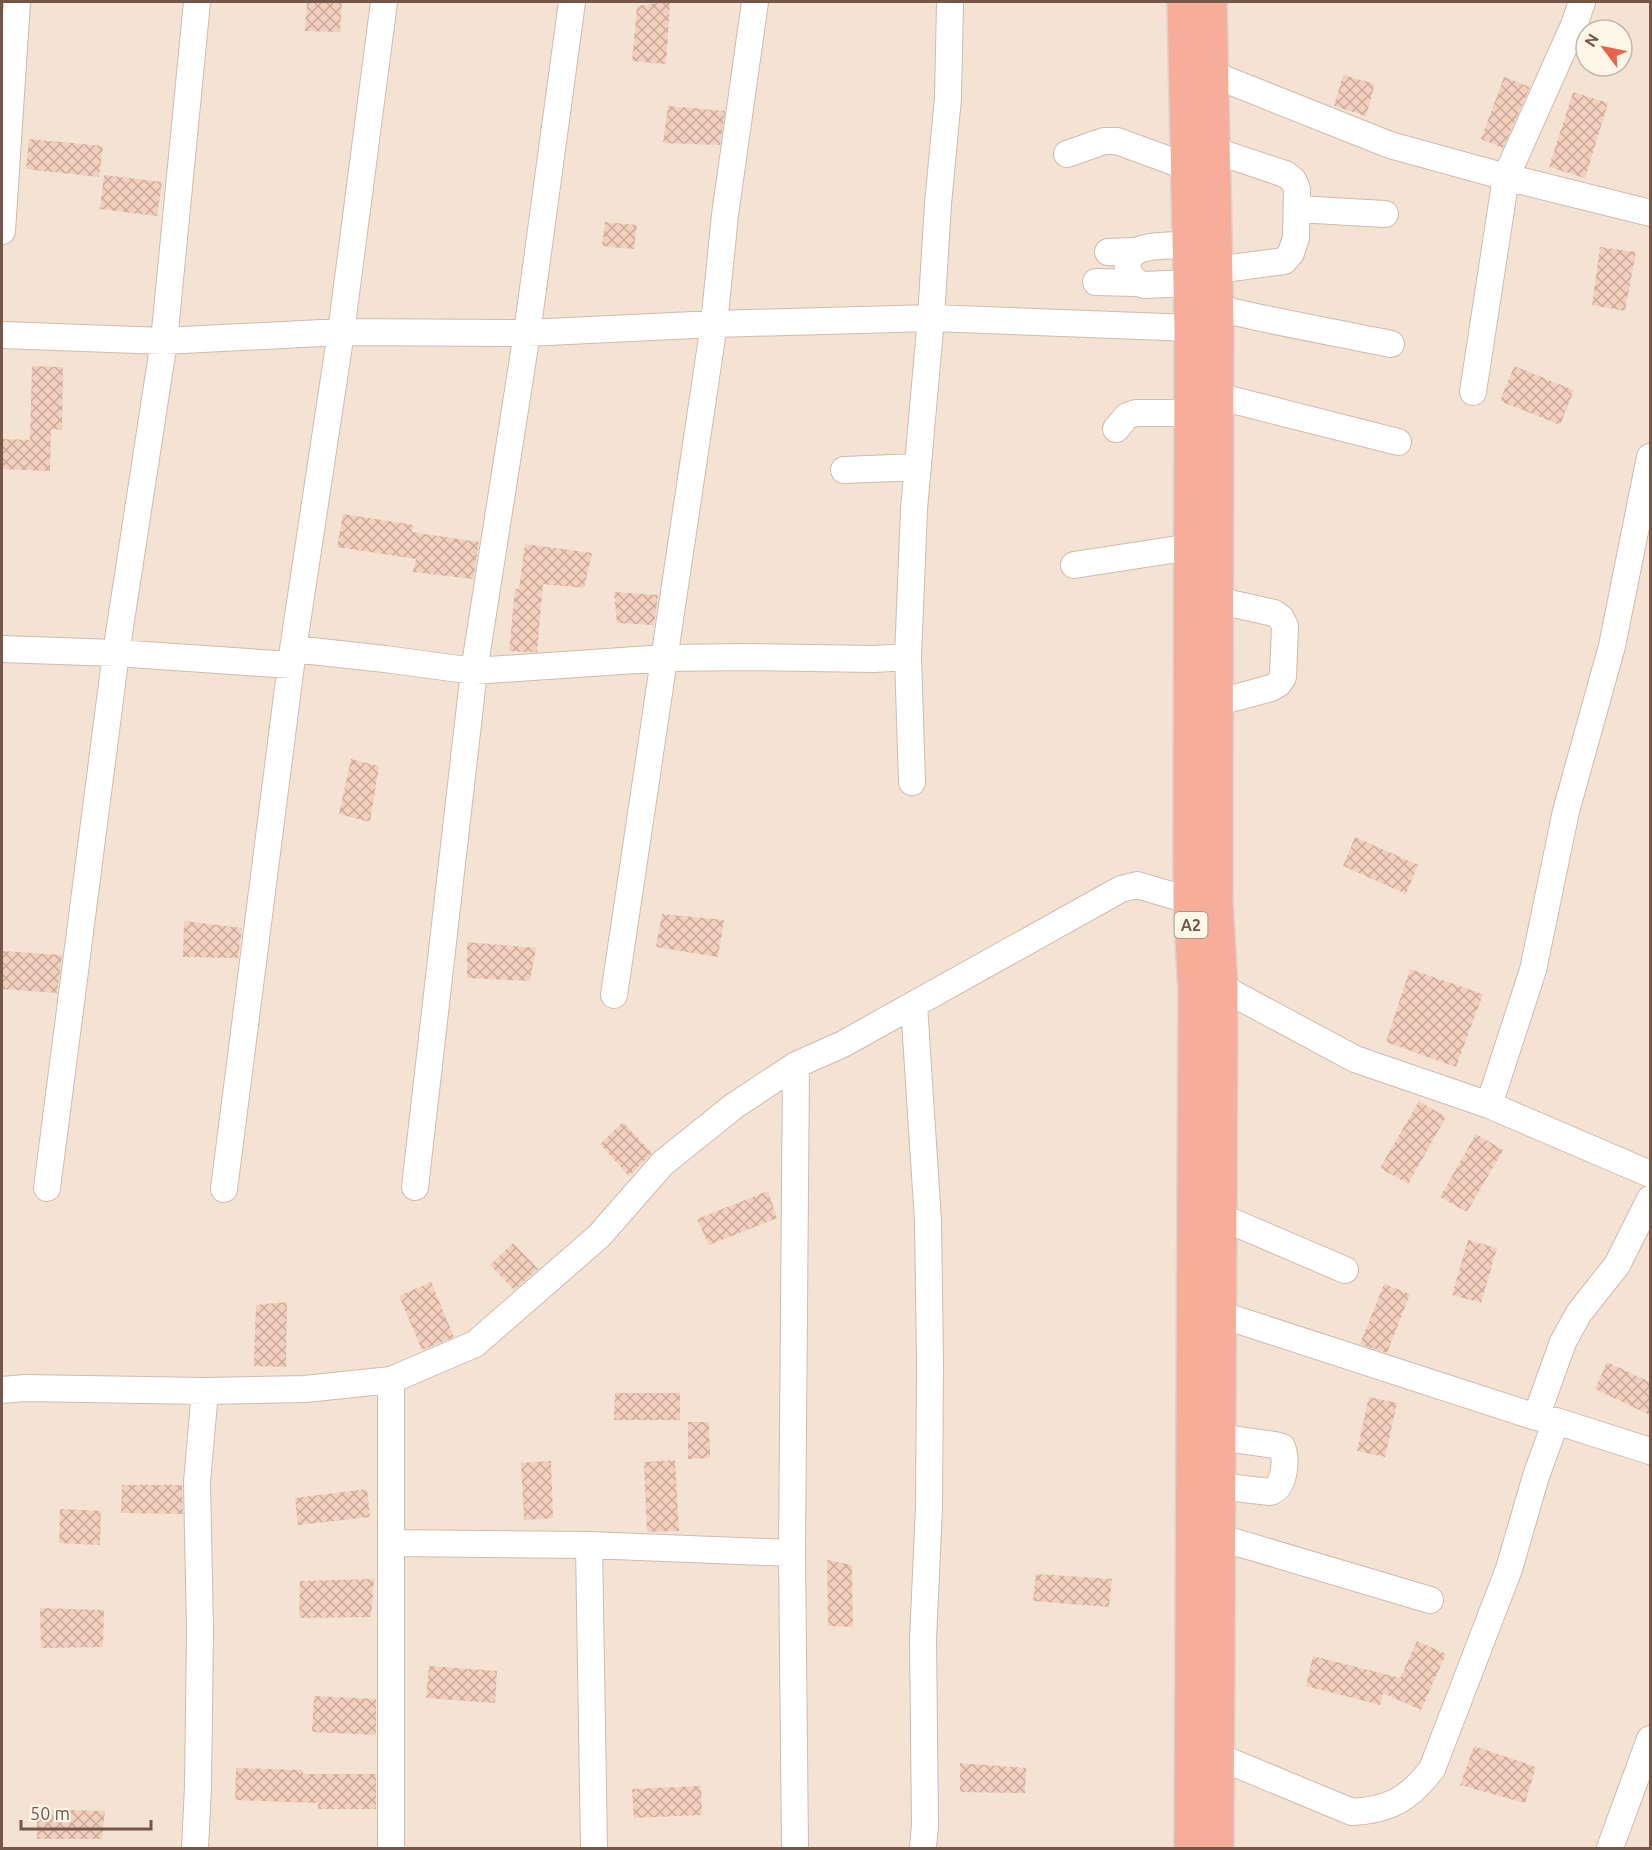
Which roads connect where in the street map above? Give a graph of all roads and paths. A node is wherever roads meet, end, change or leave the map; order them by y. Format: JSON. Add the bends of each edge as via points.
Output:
{"nodes":[{"id":1,"x":17,"y":2,"type":"edge"},
{"id":2,"x":197,"y":2,"type":"edge"},
{"id":3,"x":384,"y":2,"type":"edge"},
{"id":4,"x":572,"y":2,"type":"edge"},
{"id":5,"x":755,"y":2,"type":"edge"},
{"id":6,"x":950,"y":2,"type":"edge"},
{"id":7,"x":1184,"y":2,"type":"edge"},
{"id":8,"x":1210,"y":2,"type":"edge"},
{"id":9,"x":1582,"y":2,"type":"edge"},
{"id":10,"x":1212,"y":74,"type":"junction"},
{"id":11,"x":1067,"y":154,"type":"dead end"},
{"id":12,"x":1201,"y":159,"type":"junction"},
{"id":13,"x":1506,"y":177,"type":"junction"},
{"id":14,"x":1297,"y":209,"type":"junction"},
{"id":15,"x":1650,"y":213,"type":"edge"},
{"id":16,"x":1385,"y":214,"type":"dead end"},
{"id":17,"x":2,"y":231,"type":"edge"},
{"id":18,"x":1189,"y":245,"type":"junction"},
{"id":19,"x":1139,"y":249,"type":"junction"},
{"id":20,"x":1108,"y":252,"type":"dead end"},
{"id":21,"x":1203,"y":277,"type":"junction"},
{"id":22,"x":1096,"y":282,"type":"dead end"},
{"id":23,"x":1141,"y":284,"type":"junction"},
{"id":24,"x":1217,"y":308,"type":"junction"},
{"id":25,"x":931,"y":318,"type":"junction"},
{"id":26,"x":714,"y":324,"type":"junction"},
{"id":27,"x":1191,"y":328,"type":"junction"},
{"id":28,"x":341,"y":332,"type":"junction"},
{"id":29,"x":527,"y":333,"type":"junction"},
{"id":30,"x":2,"y":335,"type":"edge"},
{"id":31,"x":164,"y":341,"type":"junction"},
{"id":32,"x":1391,"y":344,"type":"dead end"},
{"id":33,"x":1473,"y":392,"type":"dead end"},
{"id":34,"x":1204,"y":404,"type":"junction"},
{"id":35,"x":1116,"y":429,"type":"dead end"},
{"id":36,"x":1398,"y":442,"type":"dead end"},
{"id":37,"x":1650,"y":457,"type":"edge"},
{"id":38,"x":918,"y":467,"type":"junction"},
{"id":39,"x":844,"y":470,"type":"dead end"},
{"id":40,"x":1191,"y":547,"type":"junction"},
{"id":41,"x":1074,"y":566,"type":"dead end"},
{"id":42,"x":1216,"y":600,"type":"junction"},
{"id":43,"x":2,"y":649,"type":"edge"},
{"id":44,"x":116,"y":653,"type":"junction"},
{"id":45,"x":292,"y":657,"type":"junction"},
{"id":46,"x":908,"y":657,"type":"junction"},
{"id":47,"x":664,"y":658,"type":"junction"},
{"id":48,"x":474,"y":671,"type":"junction"},
{"id":49,"x":1216,"y":703,"type":"junction"},
{"id":50,"x":912,"y":782,"type":"dead end"},
{"id":51,"x":1190,"y":905,"type":"junction"},
{"id":52,"x":1221,"y":987,"type":"junction"},
{"id":53,"x":614,"y":994,"type":"dead end"},
{"id":54,"x":914,"y":1005,"type":"junction"},
{"id":55,"x":796,"y":1065,"type":"junction"},
{"id":56,"x":1489,"y":1105,"type":"junction"},
{"id":57,"x":1650,"y":1174,"type":"edge"},
{"id":58,"x":415,"y":1187,"type":"dead end"},
{"id":59,"x":48,"y":1188,"type":"dead end"},
{"id":60,"x":224,"y":1189,"type":"dead end"},
{"id":61,"x":1650,"y":1199,"type":"edge"},
{"id":62,"x":1219,"y":1216,"type":"junction"},
{"id":63,"x":1345,"y":1270,"type":"dead end"},
{"id":64,"x":1219,"y":1314,"type":"junction"},
{"id":65,"x":391,"y":1380,"type":"junction"},
{"id":66,"x":2,"y":1390,"type":"edge"},
{"id":67,"x":205,"y":1391,"type":"junction"},
{"id":68,"x":1546,"y":1419,"type":"junction"},
{"id":69,"x":1218,"y":1437,"type":"junction"},
{"id":70,"x":1650,"y":1451,"type":"edge"},
{"id":71,"x":1218,"y":1486,"type":"junction"},
{"id":72,"x":1218,"y":1538,"type":"junction"},
{"id":73,"x":391,"y":1543,"type":"junction"},
{"id":74,"x":588,"y":1545,"type":"junction"},
{"id":75,"x":792,"y":1552,"type":"junction"},
{"id":76,"x":1430,"y":1600,"type":"dead end"},
{"id":77,"x":1650,"y":1739,"type":"edge"},
{"id":78,"x":1217,"y":1756,"type":"junction"},
{"id":79,"x":195,"y":1848,"type":"edge"},
{"id":80,"x":391,"y":1848,"type":"edge"},
{"id":81,"x":594,"y":1848,"type":"edge"},
{"id":82,"x":795,"y":1848,"type":"edge"},
{"id":83,"x":923,"y":1848,"type":"edge"},
{"id":84,"x":1191,"y":1848,"type":"edge"},
{"id":85,"x":1217,"y":1848,"type":"edge"},
{"id":86,"x":1610,"y":1848,"type":"edge"}],
"edges":[{"from":1,"to":17,"type":"street"},
{"from":2,"to":31,"type":"street"},
{"from":3,"to":28,"type":"street"},
{"from":4,"to":29,"type":"street"},
{"from":5,"to":26,"type":"street"},
{"from":6,"to":25,"type":"street","via":[[948,98]]},
{"from":7,"to":12,"type":"highway","number":"A2"},
{"from":8,"to":10,"type":"highway","number":"A2"},
{"from":9,"to":13,"type":"street"},
{"from":10,"to":12,"type":"highway","number":"A2"},
{"from":10,"to":13,"type":"street","via":[[1390,145]]},
{"from":11,"to":12,"type":"street","via":[[1104,141],[1117,141]]},
{"from":12,"to":14,"type":"street","via":[[1285,174],[1297,189]]},
{"from":12,"to":18,"type":"highway","number":"A2"},
{"from":12,"to":21,"type":"highway","number":"A2"},
{"from":13,"to":15,"type":"street"},
{"from":13,"to":33,"type":"street"},
{"from":14,"to":16,"type":"street"},
{"from":14,"to":21,"type":"street","via":[[1296,238],[1284,261]]},
{"from":18,"to":19,"type":"street"},
{"from":18,"to":21,"type":"highway","number":"A2"},
{"from":19,"to":20,"type":"street"},
{"from":19,"to":23,"type":"street","via":[[1129,260],[1128,268]]},
{"from":21,"to":23,"type":"street"},
{"from":21,"to":24,"type":"highway","number":"A2"},
{"from":21,"to":27,"type":"highway","number":"A2"},
{"from":22,"to":23,"type":"street"},
{"from":24,"to":32,"type":"street"},
{"from":24,"to":34,"type":"highway","number":"A2"},
{"from":25,"to":26,"type":"street"},
{"from":25,"to":27,"type":"street"},
{"from":25,"to":38,"type":"street"},
{"from":26,"to":29,"type":"street"},
{"from":26,"to":47,"type":"street"},
{"from":27,"to":34,"type":"highway","number":"A2"},
{"from":28,"to":29,"type":"street"},
{"from":28,"to":31,"type":"street"},
{"from":28,"to":45,"type":"street"},
{"from":29,"to":48,"type":"street"},
{"from":30,"to":31,"type":"street"},
{"from":31,"to":44,"type":"street"},
{"from":34,"to":35,"type":"street","via":[[1136,413],[1127,416]]},
{"from":34,"to":36,"type":"street"},
{"from":34,"to":40,"type":"highway","number":"A2"},
{"from":34,"to":42,"type":"highway","number":"A2"},
{"from":37,"to":56,"type":"street","via":[[1612,646],[1566,811],[1533,970]]},
{"from":38,"to":39,"type":"street"},
{"from":38,"to":46,"type":"street"},
{"from":40,"to":41,"type":"street"},
{"from":40,"to":51,"type":"highway","number":"A2"},
{"from":42,"to":49,"type":"highway","number":"A2"},
{"from":42,"to":49,"type":"street","via":[[1274,613],[1285,626],[1283,677],[1278,684]]},
{"from":43,"to":44,"type":"street"},
{"from":44,"to":45,"type":"street"},
{"from":44,"to":59,"type":"street"},
{"from":45,"to":48,"type":"street","via":[[386,659]]},
{"from":45,"to":60,"type":"street"},
{"from":46,"to":47,"type":"street"},
{"from":46,"to":50,"type":"street"},
{"from":47,"to":48,"type":"street"},
{"from":47,"to":53,"type":"street"},
{"from":48,"to":58,"type":"street"},
{"from":49,"to":52,"type":"highway","number":"A2","via":[[1216,902]]},
{"from":51,"to":54,"type":"street","via":[[1178,897],[1137,885],[1121,889]]},
{"from":51,"to":84,"type":"highway","number":"A2","via":[[1195,990]]},
{"from":52,"to":56,"type":"street","via":[[1355,1059]]},
{"from":52,"to":62,"type":"highway","number":"A2"},
{"from":54,"to":55,"type":"street"},
{"from":54,"to":83,"type":"street","via":[[928,1221],[930,1362],[923,1639]]},
{"from":55,"to":65,"type":"street","via":[[734,1106],[663,1163],[599,1236],[476,1344]]},
{"from":55,"to":75,"type":"street"},
{"from":56,"to":57,"type":"street"},
{"from":61,"to":68,"type":"street","via":[[1617,1265],[1579,1313],[1563,1342]]},
{"from":62,"to":63,"type":"street"},
{"from":62,"to":64,"type":"highway","number":"A2"},
{"from":64,"to":68,"type":"street"},
{"from":64,"to":69,"type":"highway","number":"A2"},
{"from":65,"to":67,"type":"street","via":[[305,1389]]},
{"from":65,"to":73,"type":"street"},
{"from":66,"to":67,"type":"street"},
{"from":67,"to":79,"type":"street","via":[[197,1482],[200,1641]]},
{"from":68,"to":70,"type":"street"},
{"from":68,"to":78,"type":"street","via":[[1536,1476],[1509,1569],[1432,1768],[1418,1787],[1393,1804],[1373,1811],[1352,1812]]},
{"from":69,"to":71,"type":"highway","number":"A2"},
{"from":69,"to":71,"type":"street","via":[[1275,1444],[1282,1447],[1285,1455],[1276,1491]]},
{"from":71,"to":72,"type":"highway","number":"A2"},
{"from":72,"to":76,"type":"street"},
{"from":72,"to":78,"type":"highway","number":"A2"},
{"from":73,"to":74,"type":"street"},
{"from":73,"to":80,"type":"street"},
{"from":74,"to":75,"type":"street"},
{"from":74,"to":81,"type":"street"},
{"from":75,"to":82,"type":"street"},
{"from":77,"to":86,"type":"street"},
{"from":78,"to":85,"type":"highway","number":"A2"}]}
